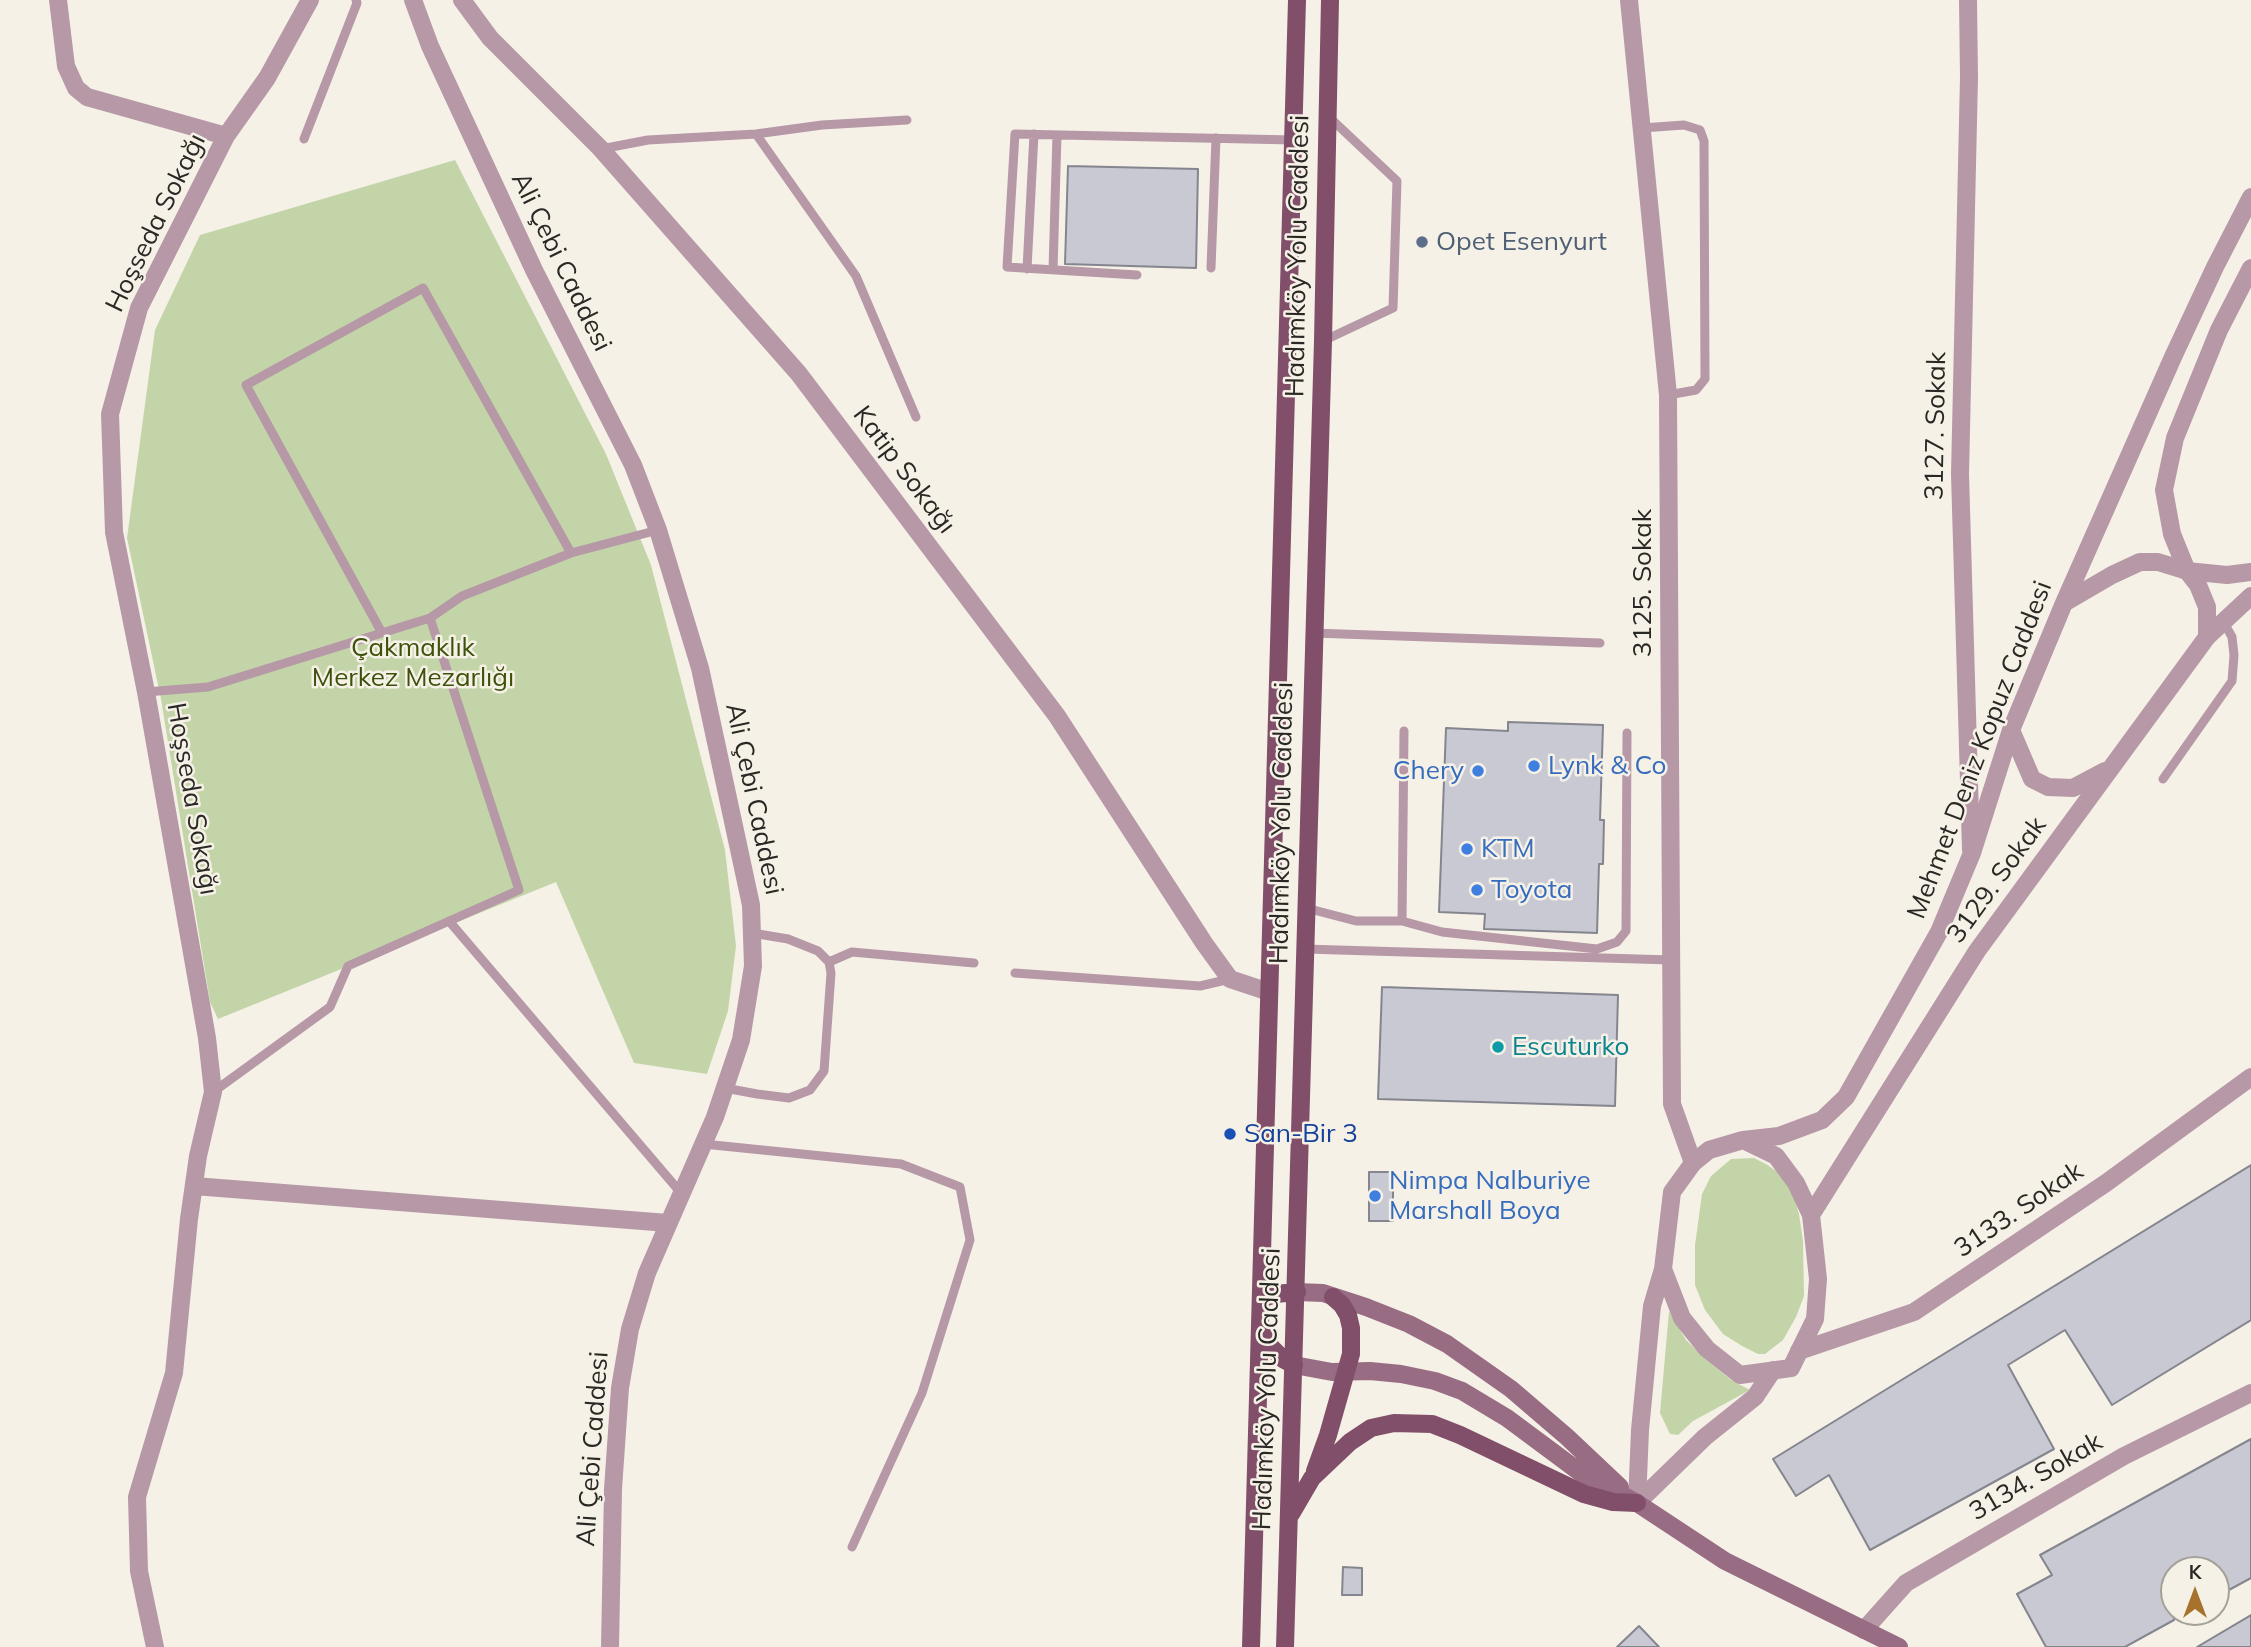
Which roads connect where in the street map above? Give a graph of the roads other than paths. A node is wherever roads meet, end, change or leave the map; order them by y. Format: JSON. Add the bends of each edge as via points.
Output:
{"nodes":[{"id":1,"x":58,"y":0,"type":"edge"},
{"id":2,"x":310,"y":0,"type":"edge"},
{"id":3,"x":356,"y":0,"type":"edge"},
{"id":4,"x":413,"y":0,"type":"edge"},
{"id":5,"x":462,"y":0,"type":"edge"},
{"id":6,"x":1297,"y":0,"type":"edge"},
{"id":7,"x":1330,"y":0,"type":"edge"},
{"id":8,"x":1629,"y":0,"type":"edge"},
{"id":9,"x":1968,"y":0,"type":"edge"},
{"id":10,"x":1327,"y":116,"type":"junction"},
{"id":11,"x":907,"y":120,"type":"dead end"},
{"id":12,"x":1642,"y":128,"type":"junction"},
{"id":13,"x":756,"y":134,"type":"junction"},
{"id":14,"x":1034,"y":134,"type":"junction"},
{"id":15,"x":1057,"y":135,"type":"junction"},
{"id":16,"x":226,"y":136,"type":"junction"},
{"id":17,"x":1216,"y":138,"type":"junction"},
{"id":18,"x":304,"y":139,"type":"dead end"},
{"id":19,"x":1293,"y":140,"type":"junction"},
{"id":20,"x":601,"y":149,"type":"junction"},
{"id":21,"x":2251,"y":197,"type":"edge"},
{"id":22,"x":1211,"y":268,"type":"dead end"},
{"id":23,"x":2251,"y":268,"type":"edge"},
{"id":24,"x":1027,"y":269,"type":"junction"},
{"id":25,"x":1053,"y":270,"type":"junction"},
{"id":26,"x":1137,"y":275,"type":"dead end"},
{"id":27,"x":1323,"y":341,"type":"junction"},
{"id":28,"x":1668,"y":395,"type":"junction"},
{"id":29,"x":916,"y":417,"type":"dead end"},
{"id":30,"x":658,"y":530,"type":"junction"},
{"id":31,"x":570,"y":553,"type":"junction"},
{"id":32,"x":2187,"y":571,"type":"junction"},
{"id":33,"x":2251,"y":572,"type":"edge"},
{"id":34,"x":2251,"y":596,"type":"edge"},
{"id":35,"x":2064,"y":603,"type":"junction"},
{"id":36,"x":430,"y":618,"type":"junction"},
{"id":37,"x":2224,"y":621,"type":"junction"},
{"id":38,"x":382,"y":633,"type":"junction"},
{"id":39,"x":1313,"y":634,"type":"junction"},
{"id":40,"x":2207,"y":637,"type":"junction"},
{"id":41,"x":1600,"y":643,"type":"dead end"},
{"id":42,"x":146,"y":692,"type":"junction"},
{"id":43,"x":2011,"y":730,"type":"junction"},
{"id":44,"x":1404,"y":731,"type":"dead end"},
{"id":45,"x":1627,"y":733,"type":"dead end"},
{"id":46,"x":2111,"y":767,"type":"junction"},
{"id":47,"x":2163,"y":779,"type":"dead end"},
{"id":48,"x":1972,"y":853,"type":"junction"},
{"id":49,"x":1306,"y":908,"type":"junction"},
{"id":50,"x":449,"y":921,"type":"junction"},
{"id":51,"x":1402,"y":921,"type":"junction"},
{"id":52,"x":752,"y":933,"type":"junction"},
{"id":53,"x":1305,"y":949,"type":"junction"},
{"id":54,"x":1671,"y":960,"type":"junction"},
{"id":55,"x":829,"y":962,"type":"junction"},
{"id":56,"x":974,"y":963,"type":"dead end"},
{"id":57,"x":1015,"y":972,"type":"dead end"},
{"id":58,"x":1230,"y":979,"type":"junction"},
{"id":59,"x":1269,"y":992,"type":"junction"},
{"id":60,"x":2251,"y":1077,"type":"edge"},
{"id":61,"x":725,"y":1088,"type":"junction"},
{"id":62,"x":213,"y":1092,"type":"junction"},
{"id":63,"x":1743,"y":1140,"type":"junction"},
{"id":64,"x":703,"y":1144,"type":"junction"},
{"id":65,"x":1693,"y":1163,"type":"junction"},
{"id":66,"x":194,"y":1186,"type":"junction"},
{"id":67,"x":681,"y":1193,"type":"junction"},
{"id":68,"x":1811,"y":1215,"type":"junction"},
{"id":69,"x":668,"y":1223,"type":"junction"},
{"id":70,"x":1663,"y":1269,"type":"junction"},
{"id":71,"x":1297,"y":1292,"type":"junction"},
{"id":72,"x":1333,"y":1297,"type":"junction"},
{"id":73,"x":1261,"y":1299,"type":"junction"},
{"id":74,"x":1260,"y":1328,"type":"junction"},
{"id":75,"x":1799,"y":1351,"type":"junction"},
{"id":76,"x":1294,"y":1365,"type":"junction"},
{"id":77,"x":1773,"y":1370,"type":"junction"},
{"id":78,"x":1347,"y":1372,"type":"junction"},
{"id":79,"x":2251,"y":1393,"type":"edge"},
{"id":80,"x":1312,"y":1478,"type":"junction"},
{"id":81,"x":1637,"y":1503,"type":"junction"},
{"id":82,"x":1289,"y":1517,"type":"junction"},
{"id":83,"x":852,"y":1547,"type":"dead end"},
{"id":84,"x":1864,"y":1630,"type":"junction"},
{"id":85,"x":155,"y":1647,"type":"edge"},
{"id":86,"x":610,"y":1647,"type":"edge"},
{"id":87,"x":1251,"y":1647,"type":"edge"},
{"id":88,"x":1285,"y":1647,"type":"edge"},
{"id":89,"x":1899,"y":1647,"type":"edge"}],
"edges":[{"from":1,"to":16,"type":"street","via":[[66,66],[76,88],[87,97]]},
{"from":2,"to":16,"type":"street","name":"Hoşseda Sokağı","via":[[267,78]]},
{"from":3,"to":18,"type":"lane"},
{"from":4,"to":30,"type":"street","name":"Ali Çebi Caddesi","via":[[534,270],[633,465]]},
{"from":5,"to":20,"type":"street","name":"Katip Sokağı","via":[[490,38]]},
{"from":6,"to":19,"type":"main road","name":"Hadımköy Yolu Caddesi"},
{"from":7,"to":10,"type":"main road","name":"Hadımköy Yolu Caddesi"},
{"from":8,"to":12,"type":"street","name":"3125. Sokak"},
{"from":9,"to":48,"type":"street","name":"3127. Sokak","via":[[1960,474]]},
{"from":10,"to":27,"type":"main road","name":"Hadımköy Yolu Caddesi"},
{"from":10,"to":27,"type":"lane","via":[[1397,181],[1393,309]]},
{"from":11,"to":13,"type":"lane"},
{"from":12,"to":28,"type":"street","name":"3125. Sokak"},
{"from":12,"to":28,"type":"lane","via":[[1684,125],[1700,130],[1704,141],[1706,379],[1696,390]]},
{"from":13,"to":20,"type":"lane","via":[[648,140]]},
{"from":13,"to":29,"type":"lane","via":[[856,276]]},
{"from":14,"to":15,"type":"lane"},
{"from":14,"to":24,"type":"lane"},
{"from":14,"to":24,"type":"lane","via":[[1015,134],[1007,268]]},
{"from":15,"to":17,"type":"lane"},
{"from":15,"to":25,"type":"lane"},
{"from":16,"to":42,"type":"street","name":"Hoşseda Sokağı","via":[[139,309],[110,414],[114,532]]},
{"from":17,"to":19,"type":"lane"},
{"from":17,"to":22,"type":"lane"},
{"from":19,"to":59,"type":"main road","name":"Hadımköy Yolu Caddesi"},
{"from":20,"to":58,"type":"street","name":"Katip Sokağı","via":[[799,374],[1057,716]]},
{"from":21,"to":35,"type":"street","name":"Mehmet Deniz Kopuz Caddesi","via":[[2173,357]]},
{"from":23,"to":32,"type":"street","via":[[2219,330],[2175,438],[2164,490],[2172,534]]},
{"from":24,"to":25,"type":"lane"},
{"from":25,"to":26,"type":"lane"},
{"from":27,"to":39,"type":"main road","name":"Hadımköy Yolu Caddesi"},
{"from":28,"to":54,"type":"street","name":"3125. Sokak"},
{"from":30,"to":31,"type":"lane"},
{"from":30,"to":52,"type":"street","name":"Ali Çebi Caddesi","via":[[700,668],[751,905]]},
{"from":31,"to":36,"type":"lane","via":[[462,596]]},
{"from":31,"to":38,"type":"lane","via":[[424,288],[246,385]]},
{"from":32,"to":33,"type":"street"},
{"from":32,"to":35,"type":"street","via":[[2140,562]]},
{"from":32,"to":40,"type":"street","via":[[2207,607]]},
{"from":34,"to":37,"type":"street","name":"3129. Sokak"},
{"from":35,"to":43,"type":"street","name":"Mehmet Deniz Kopuz Caddesi"},
{"from":36,"to":38,"type":"lane"},
{"from":36,"to":50,"type":"lane","via":[[519,890]]},
{"from":37,"to":40,"type":"street","name":"3129. Sokak"},
{"from":37,"to":47,"type":"lane","via":[[2232,637],[2232,681]]},
{"from":38,"to":42,"type":"lane","via":[[208,687]]},
{"from":39,"to":41,"type":"lane"},
{"from":39,"to":49,"type":"main road","name":"Hadımköy Yolu Caddesi"},
{"from":40,"to":46,"type":"street","name":"3129. Sokak"},
{"from":42,"to":62,"type":"street","name":"Hoşseda Sokağı"},
{"from":43,"to":46,"type":"street","via":[[2032,779],[2048,787],[2073,788]]},
{"from":43,"to":48,"type":"street","name":"Mehmet Deniz Kopuz Caddesi"},
{"from":44,"to":51,"type":"lane"},
{"from":45,"to":51,"type":"lane","via":[[1626,930],[1617,942],[1597,949],[1442,932]]},
{"from":46,"to":68,"type":"street","name":"3129. Sokak","via":[[1977,951]]},
{"from":48,"to":63,"type":"street","name":"Mehmet Deniz Kopuz Caddesi","via":[[1939,932],[1846,1097],[1822,1120],[1779,1136]]},
{"from":49,"to":51,"type":"lane","via":[[1356,921]]},
{"from":49,"to":53,"type":"main road","name":"Hadımköy Yolu Caddesi"},
{"from":50,"to":62,"type":"lane","via":[[348,966],[330,1007]]},
{"from":50,"to":67,"type":"lane"},
{"from":52,"to":55,"type":"lane","via":[[788,939],[818,951]]},
{"from":52,"to":61,"type":"street","name":"Ali Çebi Caddesi","via":[[754,966],[741,1040]]},
{"from":53,"to":54,"type":"lane"},
{"from":53,"to":71,"type":"main road","name":"Hadımköy Yolu Caddesi"},
{"from":54,"to":65,"type":"street","name":"3125. Sokak","via":[[1672,1104]]},
{"from":55,"to":56,"type":"lane","via":[[852,952]]},
{"from":55,"to":61,"type":"lane","via":[[824,1071],[810,1090],[789,1098]]},
{"from":57,"to":58,"type":"lane","via":[[1200,986]]},
{"from":58,"to":59,"type":"street"},
{"from":59,"to":73,"type":"main road","name":"Hadımköy Yolu Caddesi"},
{"from":60,"to":75,"type":"street","name":"3133. Sokak","via":[[2106,1183],[1914,1312]]},
{"from":61,"to":64,"type":"street","name":"Ali Çebi Caddesi"},
{"from":62,"to":66,"type":"street","name":"Hoşseda Sokağı"},
{"from":63,"to":65,"type":"street","via":[[1711,1149]]},
{"from":63,"to":68,"type":"street","via":[[1776,1156]]},
{"from":64,"to":67,"type":"street","name":"Ali Çebi Caddesi"},
{"from":64,"to":83,"type":"lane","via":[[901,1164],[960,1187],[970,1240],[922,1392]]},
{"from":65,"to":70,"type":"street","via":[[1672,1192]]},
{"from":66,"to":69,"type":"street"},
{"from":66,"to":85,"type":"street","name":"Hoşseda Sokağı","via":[[174,1373],[137,1497],[139,1571]]},
{"from":67,"to":69,"type":"street","name":"Ali Çebi Caddesi"},
{"from":68,"to":75,"type":"street","via":[[1818,1279],[1815,1320]]},
{"from":69,"to":86,"type":"street","name":"Ali Çebi Caddesi","via":[[630,1329],[620,1388],[612,1489]]},
{"from":70,"to":77,"type":"street","via":[[1682,1318],[1707,1349],[1740,1375]]},
{"from":70,"to":81,"type":"street","via":[[1652,1306]]},
{"from":71,"to":72,"type":"main road"},
{"from":71,"to":73,"type":"main road"},
{"from":71,"to":76,"type":"main road","name":"Hadımköy Yolu Caddesi"},
{"from":72,"to":78,"type":"main road","via":[[1348,1315],[1351,1328]]},
{"from":72,"to":81,"type":"main road","via":[[1409,1324],[1478,1365],[1567,1437]]},
{"from":73,"to":74,"type":"main road","name":"Hadımköy Yolu Caddesi"},
{"from":74,"to":76,"type":"main road","via":[[1270,1346]]},
{"from":74,"to":87,"type":"main road","name":"Hadımköy Yolu Caddesi"},
{"from":75,"to":77,"type":"street","via":[[1791,1368]]},
{"from":76,"to":78,"type":"main road"},
{"from":76,"to":82,"type":"main road","name":"Hadımköy Yolu Caddesi"},
{"from":77,"to":81,"type":"street","via":[[1755,1397],[1705,1437]]},
{"from":78,"to":80,"type":"main road"},
{"from":78,"to":81,"type":"main road","via":[[1401,1374],[1462,1391],[1507,1418],[1581,1474]]},
{"from":79,"to":84,"type":"street","name":"3134. Sokak","via":[[2124,1456],[1906,1583]]},
{"from":80,"to":81,"type":"main road","via":[[1371,1427],[1416,1422],[1460,1435],[1584,1494]]},
{"from":80,"to":82,"type":"main road"},
{"from":81,"to":84,"type":"main road","via":[[1725,1561]]},
{"from":82,"to":88,"type":"main road","name":"Hadımköy Yolu Caddesi"},
{"from":84,"to":89,"type":"main road"}]}
